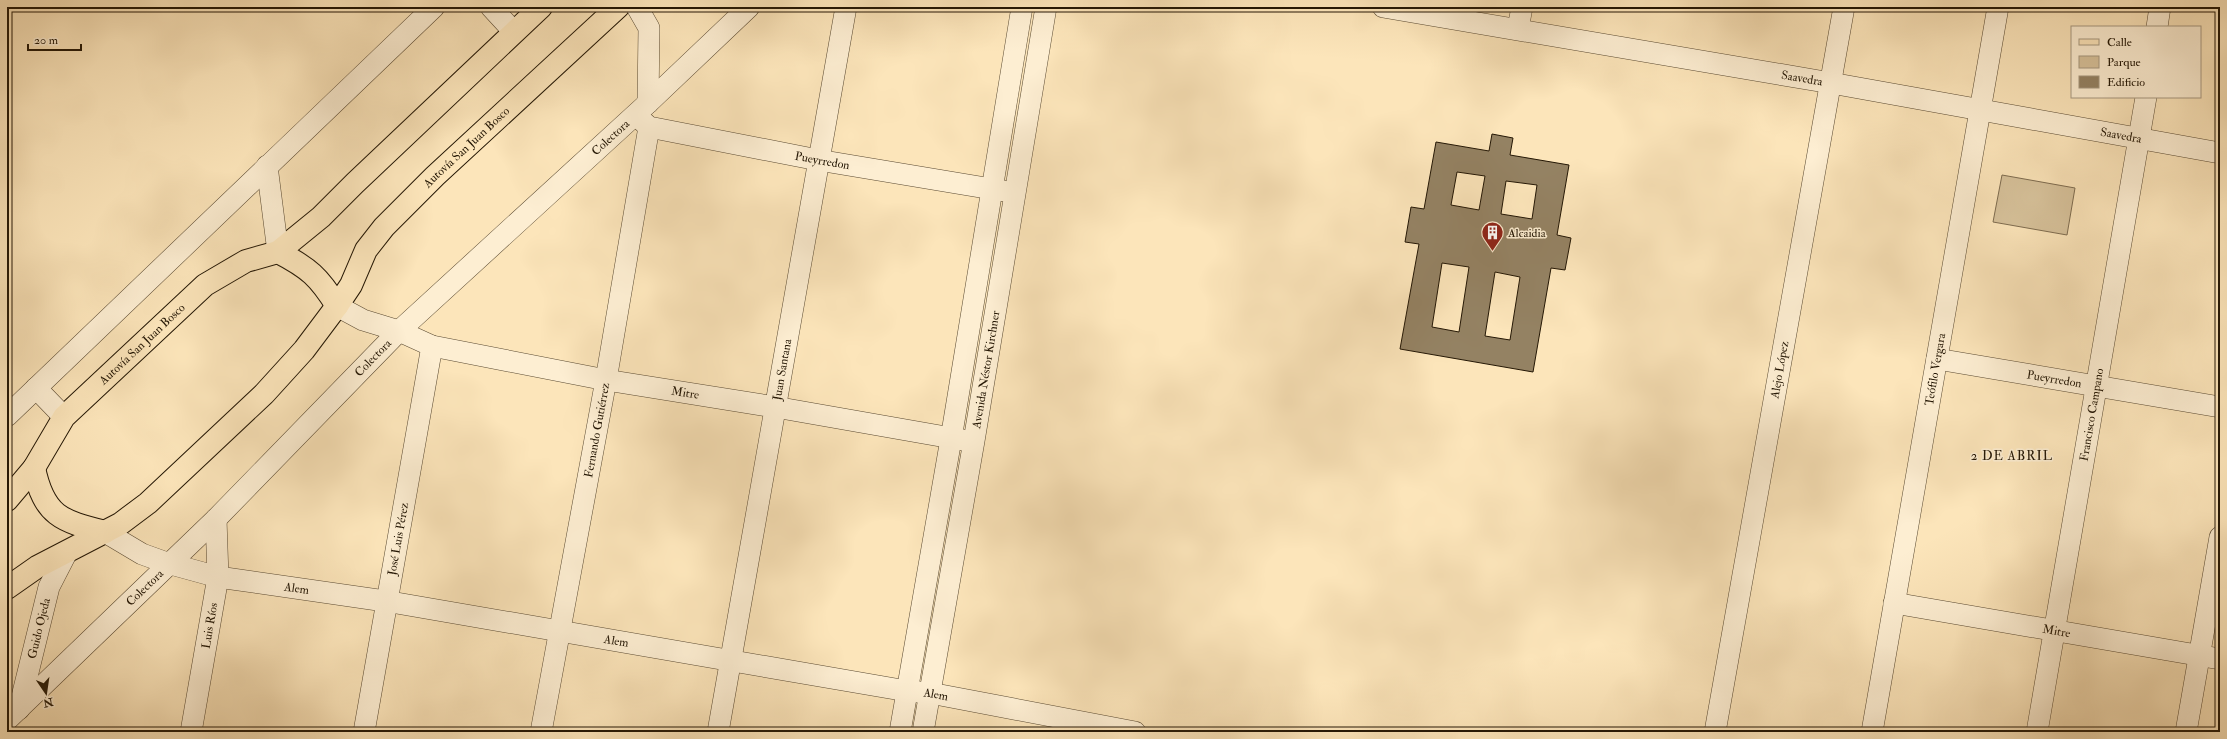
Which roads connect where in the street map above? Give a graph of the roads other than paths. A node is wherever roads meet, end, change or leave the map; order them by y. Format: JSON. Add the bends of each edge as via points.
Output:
{"nodes":[{"id":1,"x":434,"y":7,"type":"edge"},
{"id":2,"x":491,"y":7,"type":"edge"},
{"id":3,"x":541,"y":7,"type":"edge"},
{"id":4,"x":618,"y":7,"type":"edge"},
{"id":5,"x":637,"y":7,"type":"edge"},
{"id":6,"x":749,"y":7,"type":"edge"},
{"id":7,"x":846,"y":7,"type":"edge"},
{"id":8,"x":1022,"y":7,"type":"edge"},
{"id":9,"x":1046,"y":7,"type":"edge"},
{"id":10,"x":1383,"y":7,"type":"edge"},
{"id":11,"x":1522,"y":7,"type":"edge"},
{"id":12,"x":1844,"y":7,"type":"edge"},
{"id":13,"x":1998,"y":7,"type":"edge"},
{"id":14,"x":2160,"y":7,"type":"edge"},
{"id":15,"x":2157,"y":26,"type":"edge"},
{"id":16,"x":1518,"y":29,"type":"junction"},
{"id":17,"x":514,"y":32,"type":"junction"},
{"id":18,"x":1831,"y":83,"type":"junction"},
{"id":19,"x":2146,"y":98,"type":"edge"},
{"id":20,"x":1981,"y":110,"type":"junction"},
{"id":21,"x":644,"y":115,"type":"junction"},
{"id":22,"x":2139,"y":138,"type":"junction"},
{"id":23,"x":2220,"y":152,"type":"edge"},
{"id":24,"x":818,"y":160,"type":"junction"},
{"id":25,"x":267,"y":166,"type":"junction"},
{"id":26,"x":992,"y":190,"type":"junction"},
{"id":27,"x":1015,"y":191,"type":"junction"},
{"id":28,"x":278,"y":252,"type":"junction"},
{"id":29,"x":338,"y":306,"type":"junction"},
{"id":30,"x":399,"y":331,"type":"junction"},
{"id":31,"x":432,"y":346,"type":"junction"},
{"id":32,"x":1936,"y":359,"type":"junction"},
{"id":33,"x":606,"y":380,"type":"junction"},
{"id":34,"x":2097,"y":386,"type":"junction"},
{"id":35,"x":36,"y":388,"type":"junction"},
{"id":36,"x":775,"y":407,"type":"junction"},
{"id":37,"x":2220,"y":407,"type":"edge"},
{"id":38,"x":7,"y":416,"type":"edge"},
{"id":39,"x":64,"y":417,"type":"junction"},
{"id":40,"x":951,"y":439,"type":"junction"},
{"id":41,"x":974,"y":441,"type":"junction"},
{"id":42,"x":34,"y":468,"type":"junction"},
{"id":43,"x":7,"y":500,"type":"edge"},
{"id":44,"x":216,"y":519,"type":"junction"},
{"id":45,"x":105,"y":532,"type":"junction"},
{"id":46,"x":2220,"y":537,"type":"edge"},
{"id":47,"x":67,"y":552,"type":"junction"},
{"id":48,"x":167,"y":563,"type":"junction"},
{"id":49,"x":218,"y":577,"type":"junction"},
{"id":50,"x":7,"y":588,"type":"edge"},
{"id":51,"x":385,"y":601,"type":"junction"},
{"id":52,"x":1894,"y":603,"type":"junction"},
{"id":53,"x":559,"y":630,"type":"junction"},
{"id":54,"x":2054,"y":630,"type":"junction"},
{"id":55,"x":2200,"y":655,"type":"junction"},
{"id":56,"x":731,"y":659,"type":"junction"},
{"id":57,"x":2220,"y":659,"type":"edge"},
{"id":58,"x":907,"y":691,"type":"junction"},
{"id":59,"x":930,"y":693,"type":"junction"},
{"id":60,"x":13,"y":714,"type":"edge"},
{"id":61,"x":1092,"y":728,"type":"edge"},
{"id":62,"x":15,"y":732,"type":"edge"},
{"id":63,"x":191,"y":732,"type":"edge"},
{"id":64,"x":364,"y":732,"type":"edge"},
{"id":65,"x":541,"y":732,"type":"edge"},
{"id":66,"x":718,"y":732,"type":"edge"},
{"id":67,"x":900,"y":732,"type":"edge"},
{"id":68,"x":923,"y":732,"type":"edge"},
{"id":69,"x":1135,"y":732,"type":"edge"},
{"id":70,"x":1715,"y":732,"type":"edge"},
{"id":71,"x":1872,"y":732,"type":"edge"},
{"id":72,"x":2037,"y":732,"type":"edge"},
{"id":73,"x":2186,"y":732,"type":"edge"}],
"edges":[{"from":1,"to":25,"type":"street"},
{"from":2,"to":17,"type":"street"},
{"from":3,"to":17,"type":"main road","name":"Autovía San Juan Bosco"},
{"from":4,"to":29,"type":"main road","name":"Autovía San Juan Bosco","via":[[434,176],[384,227],[366,250],[352,285]]},
{"from":5,"to":21,"type":"street","name":"Fernando Gutiérrez","via":[[649,28]]},
{"from":6,"to":21,"type":"street","name":"Colectora"},
{"from":7,"to":24,"type":"street","name":"Juan Santana"},
{"from":8,"to":26,"type":"street","name":"Avenida Néstor Kirchner"},
{"from":9,"to":27,"type":"street","name":"Avenida Néstor Kirchner"},
{"from":10,"to":16,"type":"street","name":"Saavedra"},
{"from":11,"to":16,"type":"street"},
{"from":12,"to":18,"type":"street","name":"Alejo López"},
{"from":13,"to":20,"type":"street","name":"Teófilo Vergara"},
{"from":14,"to":15,"type":"street"},
{"from":16,"to":18,"type":"street","name":"Saavedra"},
{"from":17,"to":28,"type":"main road","name":"Autovía San Juan Bosco","via":[[321,217]]},
{"from":18,"to":20,"type":"street","name":"Saavedra"},
{"from":18,"to":70,"type":"street","name":"Alejo López"},
{"from":19,"to":22,"type":"street","name":"Francisco Campano"},
{"from":20,"to":22,"type":"street","name":"Saavedra"},
{"from":20,"to":32,"type":"street","name":"Teófilo Vergara"},
{"from":21,"to":24,"type":"street","name":"Pueyrredon"},
{"from":21,"to":30,"type":"street","name":"Colectora"},
{"from":21,"to":33,"type":"street","name":"Fernando Gutiérrez"},
{"from":22,"to":23,"type":"street","name":"Saavedra"},
{"from":22,"to":34,"type":"street","name":"Francisco Campano"},
{"from":24,"to":26,"type":"street","name":"Pueyrredon"},
{"from":24,"to":36,"type":"street","name":"Juan Santana"},
{"from":25,"to":28,"type":"street"},
{"from":25,"to":35,"type":"street"},
{"from":26,"to":27,"type":"street","name":"Pueyrredon"},
{"from":26,"to":40,"type":"street","name":"Avenida Néstor Kirchner"},
{"from":27,"to":41,"type":"street","name":"Avenida Néstor Kirchner"},
{"from":28,"to":29,"type":"main road","via":[[299,263],[322,282]]},
{"from":28,"to":39,"type":"main road","name":"Autovía San Juan Bosco","via":[[246,261],[205,285]]},
{"from":29,"to":30,"type":"street","name":"Mitre","via":[[362,320]]},
{"from":29,"to":45,"type":"main road","name":"Autovía San Juan Bosco","via":[[304,350],[264,394],[148,502],[120,524]]},
{"from":30,"to":31,"type":"street","name":"Mitre"},
{"from":30,"to":44,"type":"street","name":"Colectora"},
{"from":31,"to":33,"type":"street","name":"Mitre"},
{"from":31,"to":51,"type":"street","name":"José Luis Pérez"},
{"from":32,"to":34,"type":"street","name":"Pueyrredon"},
{"from":32,"to":52,"type":"street","name":"Teófilo Vergara"},
{"from":33,"to":36,"type":"street","name":"Mitre"},
{"from":33,"to":53,"type":"street","name":"Fernando Gutiérrez"},
{"from":34,"to":37,"type":"street","name":"Pueyrredon"},
{"from":34,"to":54,"type":"street","name":"Francisco Campano"},
{"from":35,"to":38,"type":"street"},
{"from":35,"to":39,"type":"street"},
{"from":36,"to":40,"type":"street","name":"Mitre"},
{"from":36,"to":56,"type":"street","name":"Juan Santana"},
{"from":39,"to":42,"type":"main road","name":"Autovía San Juan Bosco"},
{"from":40,"to":41,"type":"street","name":"Mitre"},
{"from":40,"to":58,"type":"street","name":"Avenida Néstor Kirchner"},
{"from":41,"to":59,"type":"street","name":"Avenida Néstor Kirchner"},
{"from":42,"to":43,"type":"main road","name":"Autovía San Juan Bosco"},
{"from":42,"to":45,"type":"main road","via":[[38,488],[55,514],[68,522]]},
{"from":44,"to":48,"type":"street","name":"Colectora"},
{"from":44,"to":49,"type":"street","name":"Luis Ríos"},
{"from":45,"to":47,"type":"main road","name":"Autovía San Juan Bosco"},
{"from":45,"to":48,"type":"street","name":"Alem","via":[[142,554]]},
{"from":46,"to":55,"type":"street"},
{"from":47,"to":50,"type":"main road","name":"Autovía San Juan Bosco","via":[[37,567]]},
{"from":47,"to":60,"type":"street","name":"Guido Ojeda","via":[[49,587]]},
{"from":48,"to":49,"type":"street","name":"Alem"},
{"from":48,"to":60,"type":"street","name":"Colectora"},
{"from":49,"to":51,"type":"street","name":"Alem"},
{"from":49,"to":63,"type":"street","name":"Luis Ríos"},
{"from":51,"to":53,"type":"street","name":"Alem"},
{"from":51,"to":64,"type":"street","name":"José Luis Pérez"},
{"from":52,"to":54,"type":"street","name":"Mitre"},
{"from":52,"to":71,"type":"street","name":"Teófilo Vergara"},
{"from":53,"to":56,"type":"street","name":"Alem"},
{"from":53,"to":65,"type":"street","name":"Fernando Gutiérrez"},
{"from":54,"to":55,"type":"street","name":"Mitre"},
{"from":54,"to":72,"type":"street","name":"Francisco Campano"},
{"from":55,"to":57,"type":"street","name":"Mitre"},
{"from":55,"to":73,"type":"street"},
{"from":56,"to":58,"type":"street","name":"Alem"},
{"from":56,"to":66,"type":"street","name":"Juan Santana"},
{"from":58,"to":59,"type":"street","name":"Alem"},
{"from":58,"to":67,"type":"street","name":"Avenida Néstor Kirchner"},
{"from":59,"to":61,"type":"street","name":"Alem"},
{"from":59,"to":68,"type":"street","name":"Avenida Néstor Kirchner"},
{"from":60,"to":62,"type":"street","name":"Guido Ojeda"},
{"from":61,"to":69,"type":"street","name":"Alem"}]}
